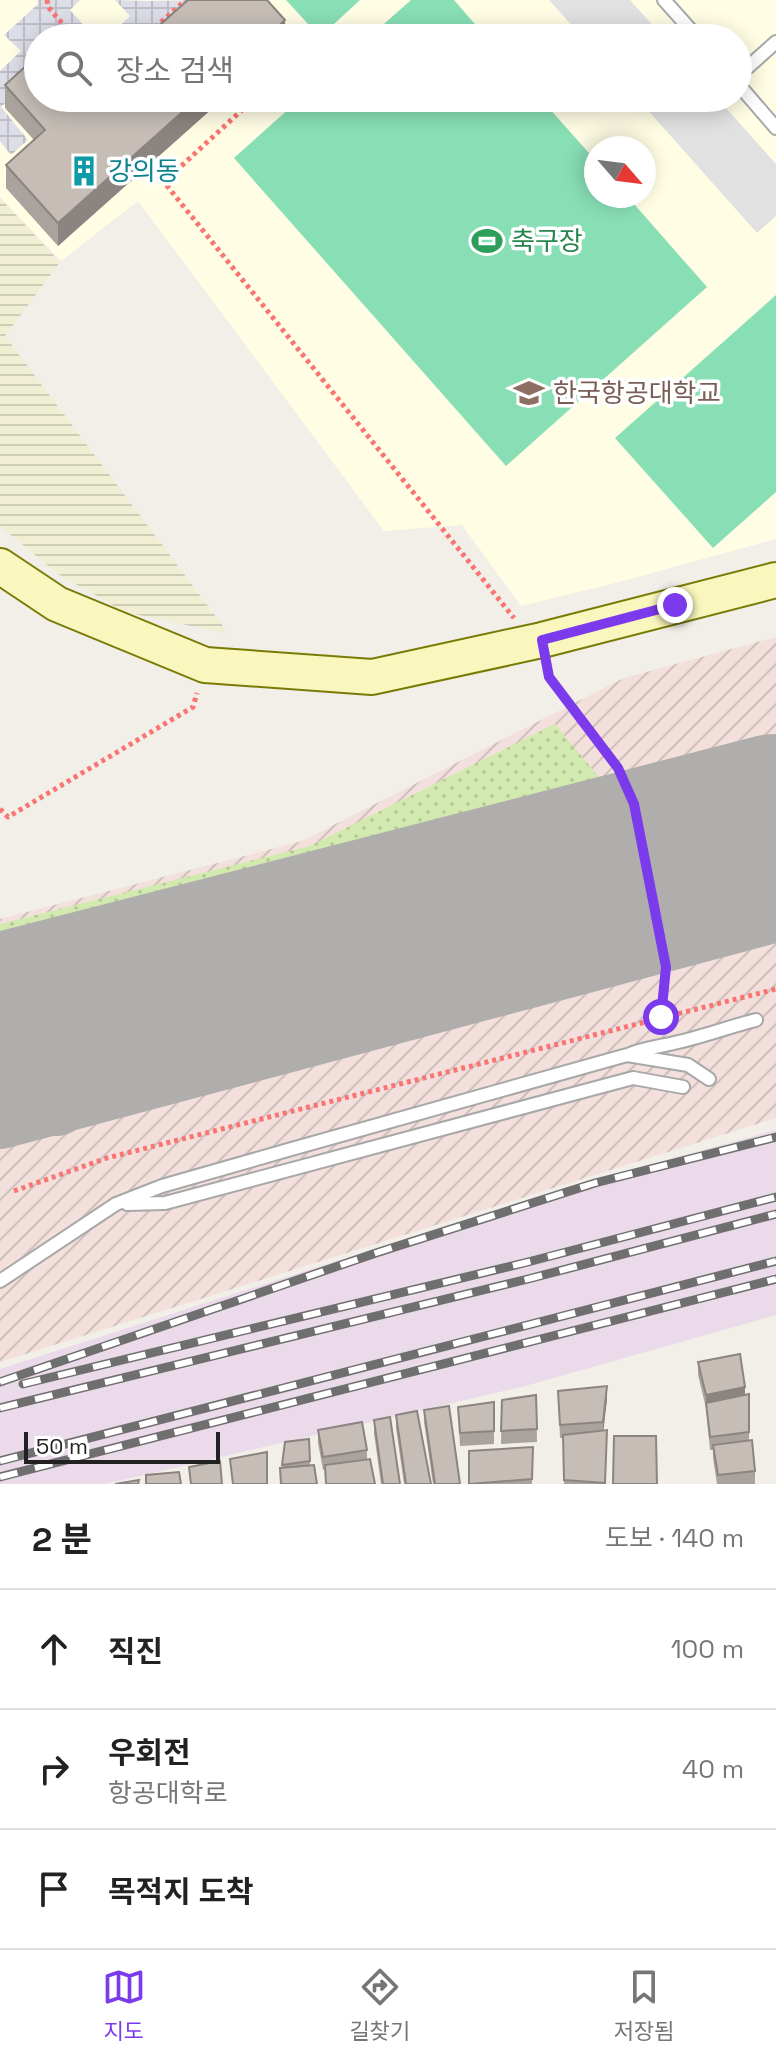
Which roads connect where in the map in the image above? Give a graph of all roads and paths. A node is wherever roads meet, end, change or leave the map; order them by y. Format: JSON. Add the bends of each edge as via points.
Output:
{"nodes":[{"id":1,"x":47,"y":0,"type":"edge"},
{"id":2,"x":186,"y":0,"type":"edge"},
{"id":3,"x":664,"y":0,"type":"edge"},
{"id":4,"x":279,"y":19,"type":"edge"},
{"id":5,"x":63,"y":24,"type":"edge"},
{"id":6,"x":159,"y":24,"type":"edge"},
{"id":7,"x":283,"y":24,"type":"edge"},
{"id":8,"x":685,"y":24,"type":"edge"},
{"id":9,"x":776,"y":42,"type":"edge"},
{"id":10,"x":752,"y":63,"type":"edge"},
{"id":11,"x":752,"y":100,"type":"edge"},
{"id":12,"x":240,"y":112,"type":"edge"},
{"id":13,"x":776,"y":128,"type":"edge"},
{"id":14,"x":0,"y":566,"type":"edge"},
{"id":15,"x":776,"y":580,"type":"edge"},
{"id":16,"x":538,"y":641,"type":"junction"},
{"id":17,"x":205,"y":665,"type":"junction"},
{"id":18,"x":0,"y":809,"type":"edge"},
{"id":19,"x":776,"y":989,"type":"edge"},
{"id":20,"x":661,"y":1017,"type":"junction"},
{"id":21,"x":756,"y":1020,"type":"dead end"},
{"id":22,"x":627,"y":1055,"type":"junction"},
{"id":23,"x":709,"y":1079,"type":"dead end"},
{"id":24,"x":683,"y":1087,"type":"dead end"},
{"id":25,"x":14,"y":1191,"type":"dead end"},
{"id":26,"x":116,"y":1204,"type":"junction"},
{"id":27,"x":0,"y":1281,"type":"edge"}],
"edges":[{"from":1,"to":5,"type":"path"},
{"from":2,"to":6,"type":"path"},
{"from":3,"to":8,"type":"lane"},
{"from":4,"to":7,"type":"path"},
{"from":9,"to":10,"type":"lane"},
{"from":11,"to":13,"type":"lane"},
{"from":12,"to":16,"type":"path","via":[[164,182]]},
{"from":14,"to":17,"type":"street","via":[[57,604]]},
{"from":15,"to":16,"type":"street"},
{"from":16,"to":17,"type":"street","via":[[372,677]]},
{"from":16,"to":20,"type":"path","via":[[549,677],[618,768],[634,804],[666,967]]},
{"from":17,"to":18,"type":"path","via":[[193,707],[8,817]]},
{"from":19,"to":20,"type":"path"},
{"from":20,"to":25,"type":"path","via":[[107,1158]]},
{"from":21,"to":22,"type":"lane"},
{"from":22,"to":23,"type":"lane","via":[[688,1065]]},
{"from":22,"to":26,"type":"lane","via":[[162,1186]]},
{"from":24,"to":26,"type":"lane","via":[[633,1078],[165,1203]]},
{"from":26,"to":27,"type":"lane"}]}
